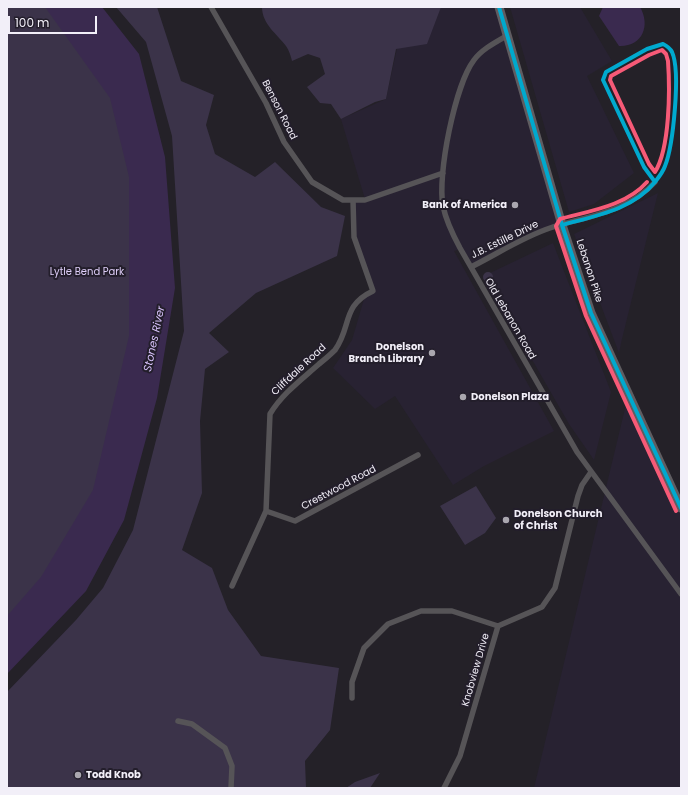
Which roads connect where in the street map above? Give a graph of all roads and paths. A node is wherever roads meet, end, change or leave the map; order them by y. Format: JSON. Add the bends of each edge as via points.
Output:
{"nodes":[{"id":1,"x":211,"y":7,"type":"edge"},
{"id":2,"x":499,"y":7,"type":"edge"},
{"id":3,"x":508,"y":35,"type":"junction"},
{"id":4,"x":443,"y":173,"type":"junction"},
{"id":5,"x":655,"y":182,"type":"dead end"},
{"id":6,"x":353,"y":200,"type":"junction"},
{"id":7,"x":562,"y":225,"type":"junction"},
{"id":8,"x":471,"y":267,"type":"junction"},
{"id":9,"x":418,"y":455,"type":"dead end"},
{"id":10,"x":591,"y":472,"type":"junction"},
{"id":11,"x":681,"y":508,"type":"edge"},
{"id":12,"x":266,"y":511,"type":"junction"},
{"id":13,"x":232,"y":586,"type":"dead end"},
{"id":14,"x":681,"y":594,"type":"edge"},
{"id":15,"x":498,"y":626,"type":"junction"},
{"id":16,"x":352,"y":698,"type":"dead end"},
{"id":17,"x":178,"y":721,"type":"dead end"},
{"id":18,"x":231,"y":788,"type":"edge"},
{"id":19,"x":444,"y":788,"type":"edge"}],
"edges":[{"from":1,"to":6,"type":"street","name":"Benson Road","via":[[266,103],[284,142],[312,182],[343,200]]},
{"from":2,"to":3,"type":"main road","name":"Lebanon Pike"},
{"from":3,"to":4,"type":"street","name":"Old Lebanon Road","via":[[482,52],[468,70],[454,112]]},
{"from":3,"to":7,"type":"main road","name":"Lebanon Pike"},
{"from":4,"to":6,"type":"street","name":"Benson Road","via":[[377,197]]},
{"from":4,"to":8,"type":"street","name":"Old Lebanon Road","via":[[445,214]]},
{"from":5,"to":7,"type":"street","name":"J.B. Estille Drive","via":[[640,196],[611,211]]},
{"from":6,"to":12,"type":"street","name":"Cliffdale Road","via":[[354,237],[373,291],[357,300],[341,341],[333,351],[278,401],[270,414]]},
{"from":7,"to":8,"type":"street","name":"J.B. Estille Drive","via":[[550,228]]},
{"from":7,"to":11,"type":"main road","name":"Lebanon Pike","via":[[591,313]]},
{"from":8,"to":10,"type":"street","name":"Old Lebanon Road","via":[[559,423]]},
{"from":9,"to":12,"type":"street","name":"Crestwood Road","via":[[295,521]]},
{"from":10,"to":14,"type":"street","name":"Old Lebanon Road"},
{"from":10,"to":15,"type":"street","name":"Knobview Drive","via":[[578,496],[555,588],[542,607]]},
{"from":12,"to":13,"type":"street","name":"Cliffdale Road"},
{"from":15,"to":16,"type":"street","via":[[452,611],[421,611],[388,624],[364,648],[352,682]]},
{"from":15,"to":19,"type":"street","name":"Knobview Drive","via":[[460,756]]},
{"from":17,"to":18,"type":"street","via":[[192,724],[225,748],[232,766]]}]}
